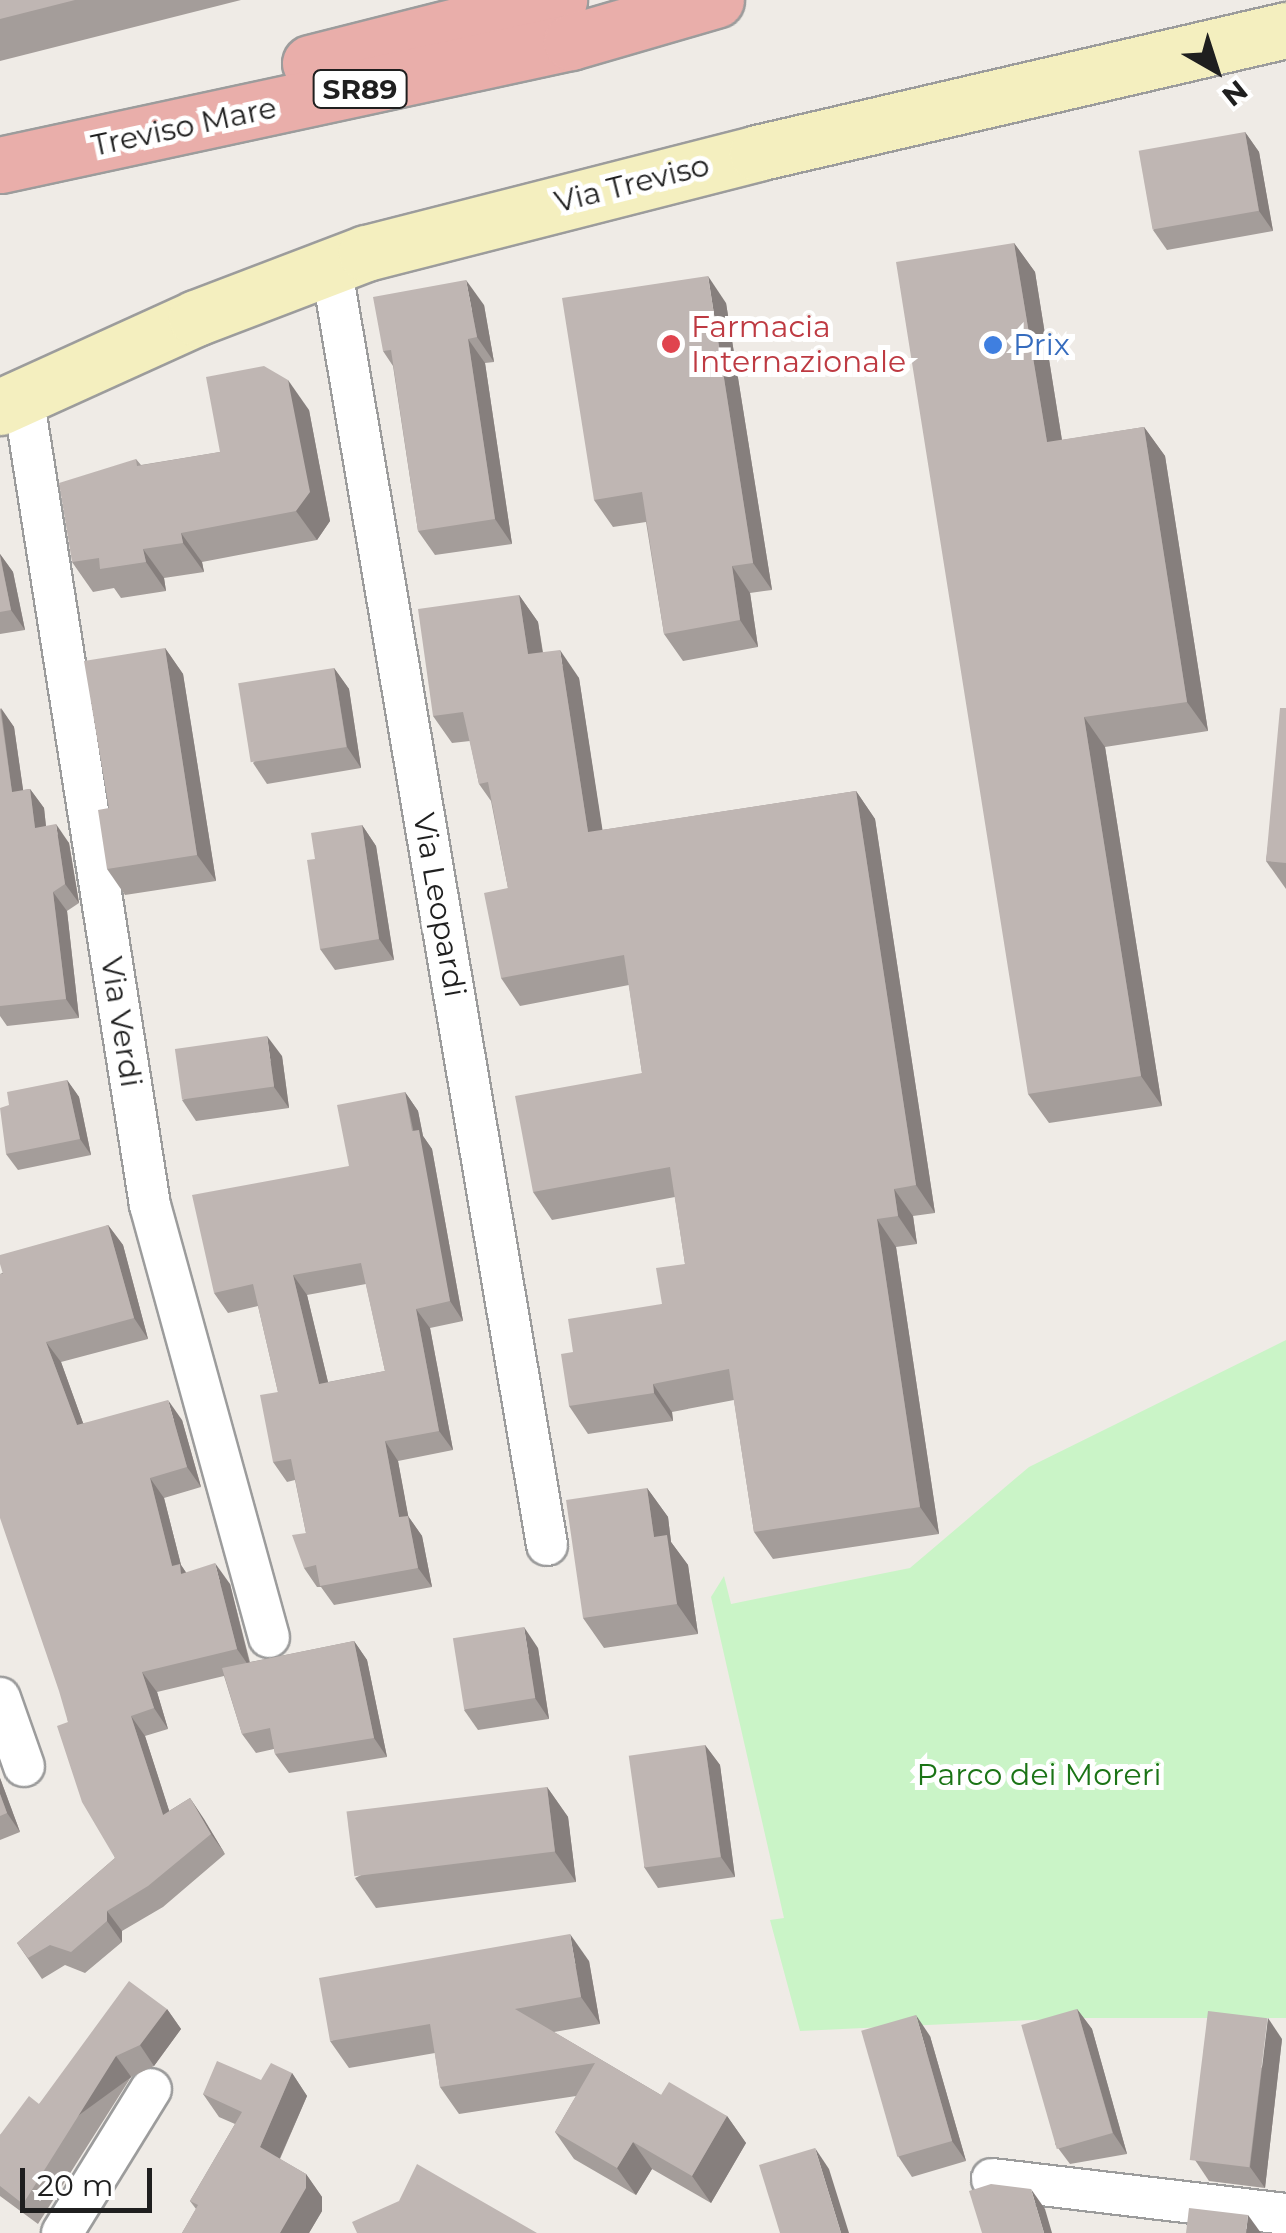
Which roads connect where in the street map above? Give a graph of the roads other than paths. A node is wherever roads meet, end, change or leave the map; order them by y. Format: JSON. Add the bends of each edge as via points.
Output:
{"nodes":[{"id":1,"x":559,"y":0,"type":"edge"},
{"id":2,"x":716,"y":0,"type":"edge"},
{"id":3,"x":1286,"y":30,"type":"edge"},
{"id":4,"x":0,"y":151,"type":"edge"},
{"id":5,"x":0,"y":164,"type":"edge"},
{"id":6,"x":331,"y":265,"type":"junction"},
{"id":7,"x":11,"y":401,"type":"edge"},
{"id":8,"x":547,"y":1546,"type":"dead end"},
{"id":9,"x":269,"y":1637,"type":"dead end"},
{"id":10,"x":0,"y":1698,"type":"edge"},
{"id":11,"x":24,"y":1766,"type":"dead end"},
{"id":12,"x":151,"y":2089,"type":"dead end"},
{"id":13,"x":992,"y":2180,"type":"edge"},
{"id":14,"x":1286,"y":2214,"type":"edge"},
{"id":15,"x":1141,"y":2216,"type":"edge"},
{"id":16,"x":62,"y":2233,"type":"edge"}],
"edges":[{"from":1,"to":4,"type":"highway","name":"Treviso Mare","number":"SR89","via":[[198,91]]},
{"from":2,"to":5,"type":"highway","name":"Treviso Mare","number":"SR89","via":[[571,42]]},
{"from":3,"to":6,"type":"main road","name":"Via Treviso","via":[[757,152]]},
{"from":6,"to":7,"type":"main road","name":"Via Treviso"},
{"from":6,"to":8,"type":"street","name":"Via Leopardi"},
{"from":7,"to":9,"type":"street","name":"Via Verdi","via":[[150,1205]]},
{"from":10,"to":11,"type":"street"},
{"from":12,"to":16,"type":"street"},
{"from":13,"to":15,"type":"street"},
{"from":14,"to":15,"type":"street"}]}
